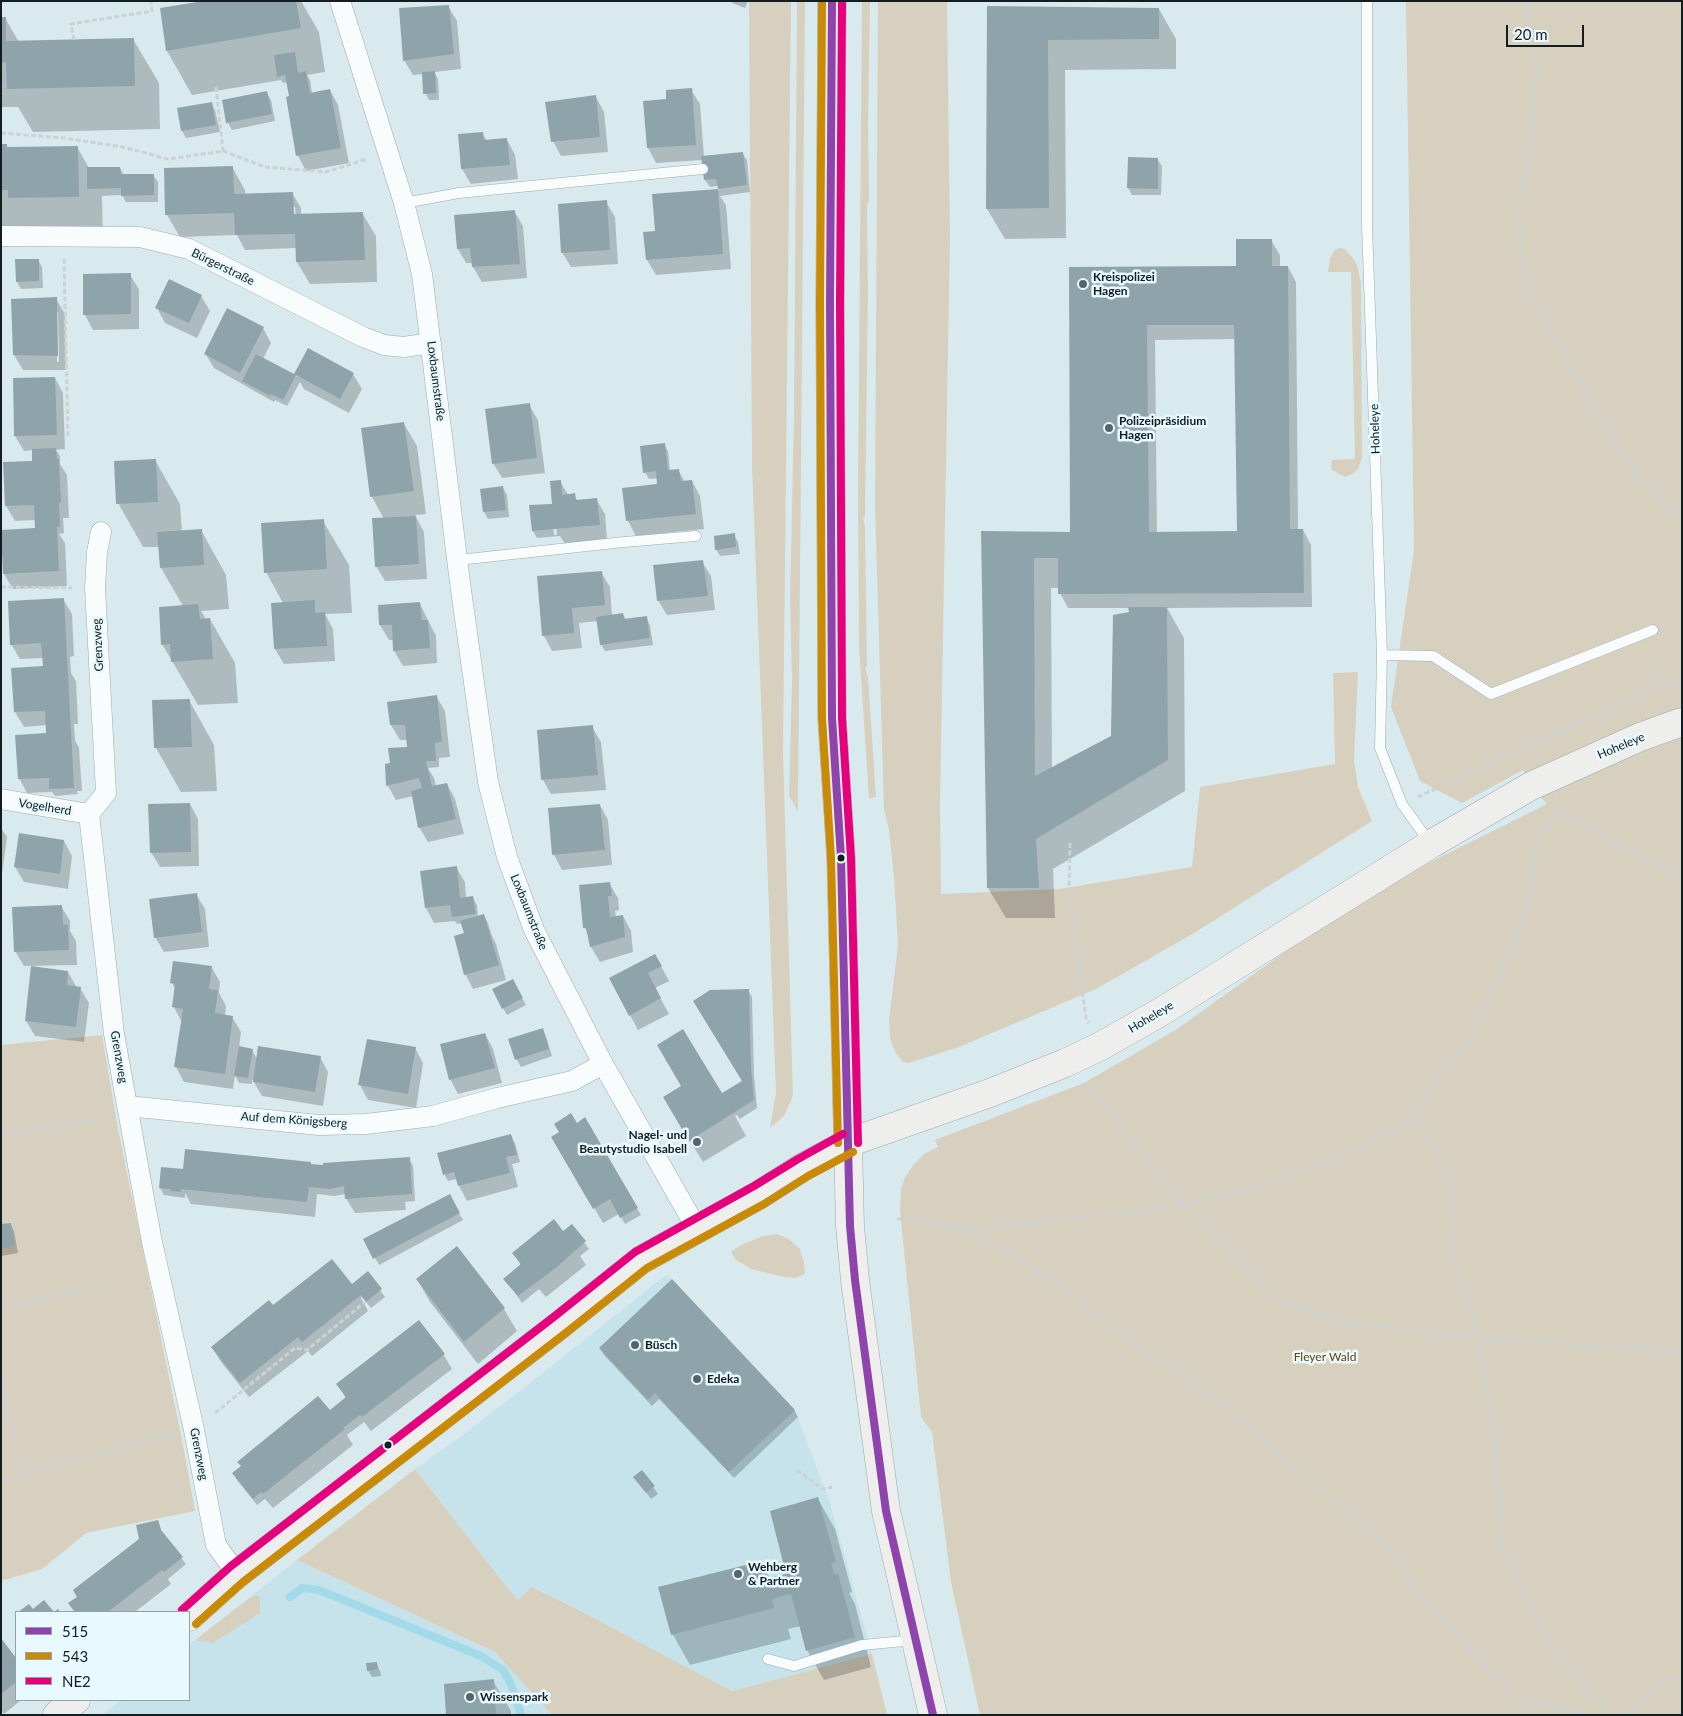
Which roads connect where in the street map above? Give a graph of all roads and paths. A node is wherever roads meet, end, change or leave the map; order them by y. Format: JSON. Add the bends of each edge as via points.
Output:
{"nodes":[{"id":1,"x":151,"y":1,"type":"edge"},
{"id":2,"x":340,"y":1,"type":"edge"},
{"id":3,"x":832,"y":1,"type":"edge"},
{"id":4,"x":1368,"y":1,"type":"edge"},
{"id":5,"x":1526,"y":1,"type":"edge"},
{"id":6,"x":74,"y":40,"type":"dead end"},
{"id":7,"x":216,"y":88,"type":"dead end"},
{"id":8,"x":1,"y":133,"type":"edge"},
{"id":9,"x":223,"y":151,"type":"junction"},
{"id":10,"x":387,"y":153,"type":"junction"},
{"id":11,"x":703,"y":169,"type":"dead end"},
{"id":12,"x":404,"y":203,"type":"junction"},
{"id":13,"x":1,"y":236,"type":"edge"},
{"id":14,"x":63,"y":236,"type":"junction"},
{"id":15,"x":431,"y":343,"type":"junction"},
{"id":16,"x":68,"y":436,"type":"dead end"},
{"id":17,"x":1682,"y":521,"type":"edge"},
{"id":18,"x":102,"y":532,"type":"dead end"},
{"id":19,"x":696,"y":536,"type":"dead end"},
{"id":20,"x":458,"y":560,"type":"junction"},
{"id":21,"x":1,"y":587,"type":"edge"},
{"id":22,"x":95,"y":588,"type":"junction"},
{"id":23,"x":1653,"y":630,"type":"dead end"},
{"id":24,"x":1382,"y":655,"type":"junction"},
{"id":25,"x":1652,"y":662,"type":"dead end"},
{"id":26,"x":1682,"y":680,"type":"edge"},
{"id":27,"x":1659,"y":685,"type":"junction"},
{"id":28,"x":1682,"y":722,"type":"edge"},
{"id":29,"x":1531,"y":786,"type":"junction"},
{"id":30,"x":1,"y":800,"type":"edge"},
{"id":31,"x":1402,"y":804,"type":"junction"},
{"id":32,"x":1564,"y":813,"type":"junction"},
{"id":33,"x":89,"y":814,"type":"junction"},
{"id":34,"x":1070,"y":843,"type":"dead end"},
{"id":35,"x":1430,"y":844,"type":"junction"},
{"id":36,"x":1682,"y":876,"type":"edge"},
{"id":37,"x":1101,"y":1046,"type":"junction"},
{"id":38,"x":1065,"y":1063,"type":"junction"},
{"id":39,"x":602,"y":1064,"type":"junction"},
{"id":40,"x":128,"y":1110,"type":"junction"},
{"id":41,"x":1415,"y":1118,"type":"junction"},
{"id":42,"x":1,"y":1133,"type":"edge"},
{"id":43,"x":848,"y":1143,"type":"junction"},
{"id":44,"x":1185,"y":1205,"type":"junction"},
{"id":45,"x":897,"y":1219,"type":"dead end"},
{"id":46,"x":951,"y":1225,"type":"junction"},
{"id":47,"x":697,"y":1229,"type":"junction"},
{"id":48,"x":105,"y":1285,"type":"dead end"},
{"id":49,"x":365,"y":1302,"type":"dead end"},
{"id":50,"x":1,"y":1307,"type":"edge"},
{"id":51,"x":1479,"y":1339,"type":"junction"},
{"id":52,"x":1682,"y":1350,"type":"edge"},
{"id":53,"x":1,"y":1376,"type":"edge"},
{"id":54,"x":194,"y":1430,"type":"junction"},
{"id":55,"x":797,"y":1470,"type":"dead end"},
{"id":56,"x":21,"y":1474,"type":"junction"},
{"id":57,"x":1,"y":1480,"type":"edge"},
{"id":58,"x":832,"y":1487,"type":"dead end"},
{"id":59,"x":237,"y":1574,"type":"junction"},
{"id":60,"x":190,"y":1616,"type":"edge"},
{"id":61,"x":916,"y":1640,"type":"junction"},
{"id":62,"x":768,"y":1659,"type":"dead end"},
{"id":63,"x":1682,"y":1678,"type":"edge"},
{"id":64,"x":934,"y":1715,"type":"edge"},
{"id":65,"x":1586,"y":1715,"type":"edge"},
{"id":66,"x":1608,"y":1715,"type":"edge"},
{"id":67,"x":1625,"y":1715,"type":"edge"}],
"edges":[{"from":1,"to":6,"type":"path","via":[[152,11],[72,24]]},
{"from":2,"to":10,"type":"street","name":"Loxbaumstraße"},
{"from":3,"to":43,"type":"street","via":[[832,718],[841,858]]},
{"from":4,"to":24,"type":"lane","name":"Hoheleye","via":[[1367,226]]},
{"from":5,"to":17,"type":"path","via":[[1536,55],[1533,135],[1520,210],[1520,259],[1527,292],[1635,473]]},
{"from":7,"to":9,"type":"path"},
{"from":8,"to":9,"type":"path","via":[[123,147],[168,159]]},
{"from":9,"to":10,"type":"path","via":[[265,167],[326,172]]},
{"from":10,"to":12,"type":"street","name":"Loxbaumstraße"},
{"from":11,"to":12,"type":"lane","via":[[459,193]]},
{"from":12,"to":15,"type":"street","name":"Loxbaumstraße","via":[[422,274]]},
{"from":13,"to":14,"type":"street","name":"Bürgerstraße"},
{"from":14,"to":15,"type":"street","name":"Bürgerstraße","via":[[140,237],[189,249],[363,337],[384,345],[404,347]]},
{"from":14,"to":16,"type":"path"},
{"from":15,"to":20,"type":"street","name":"Loxbaumstraße"},
{"from":18,"to":22,"type":"street","name":"Grenzweg"},
{"from":19,"to":20,"type":"lane"},
{"from":20,"to":39,"type":"street","name":"Loxbaumstraße","via":[[488,782],[507,857],[534,930]]},
{"from":21,"to":22,"type":"path"},
{"from":22,"to":33,"type":"street","name":"Grenzweg","via":[[106,793]]},
{"from":23,"to":24,"type":"lane","via":[[1491,694],[1433,656]]},
{"from":24,"to":31,"type":"lane","name":"Hoheleye","via":[[1380,748]]},
{"from":25,"to":27,"type":"path"},
{"from":26,"to":27,"type":"path"},
{"from":27,"to":31,"type":"path"},
{"from":28,"to":29,"type":"street","name":"Hoheleye","via":[[1640,737]]},
{"from":29,"to":32,"type":"path","via":[[1548,804]]},
{"from":29,"to":35,"type":"street","name":"Hoheleye"},
{"from":30,"to":33,"type":"street","name":"Vogelherd"},
{"from":31,"to":35,"type":"lane","name":"Hoheleye"},
{"from":32,"to":36,"type":"path","via":[[1605,838]]},
{"from":32,"to":41,"type":"path","via":[[1536,838],[1534,878],[1516,938],[1470,1039],[1436,1079]]},
{"from":33,"to":40,"type":"street","name":"Grenzweg","via":[[114,1034]]},
{"from":34,"to":37,"type":"path","via":[[1069,892],[1086,1018]]},
{"from":35,"to":37,"type":"street","name":"Hoheleye"},
{"from":37,"to":38,"type":"street","name":"Hoheleye"},
{"from":38,"to":43,"type":"street","name":"Hoheleye"},
{"from":38,"to":44,"type":"path"},
{"from":39,"to":40,"type":"street","name":"Auf dem Königsberg","via":[[572,1082],[433,1116],[366,1124],[319,1125]]},
{"from":39,"to":47,"type":"street","name":"Loxbaumstraße"},
{"from":40,"to":42,"type":"path"},
{"from":40,"to":54,"type":"street","name":"Grenzweg","via":[[152,1242]]},
{"from":41,"to":44,"type":"path","via":[[1355,1149],[1270,1183]]},
{"from":41,"to":51,"type":"path","via":[[1437,1155],[1453,1198],[1452,1250]]},
{"from":43,"to":47,"type":"street","name":"Hoheleye"},
{"from":43,"to":61,"type":"street","via":[[850,1226],[879,1460],[886,1511]]},
{"from":44,"to":46,"type":"path","via":[[1002,1226]]},
{"from":44,"to":51,"type":"path","via":[[1273,1296],[1344,1322]]},
{"from":45,"to":46,"type":"path"},
{"from":46,"to":65,"type":"path","via":[[1011,1253],[1074,1295],[1124,1339],[1209,1392],[1388,1546],[1419,1595],[1519,1701]]},
{"from":47,"to":59,"type":"street","name":"Hoheleye","via":[[641,1260]]},
{"from":48,"to":50,"type":"path"},
{"from":49,"to":54,"type":"path","via":[[307,1350],[296,1348]]},
{"from":51,"to":52,"type":"path"},
{"from":51,"to":66,"type":"path","via":[[1492,1420],[1502,1549],[1548,1642]]},
{"from":53,"to":56,"type":"path"},
{"from":54,"to":56,"type":"path"},
{"from":54,"to":59,"type":"street","name":"Grenzweg","via":[[216,1546]]},
{"from":55,"to":58,"type":"path","via":[[823,1489]]},
{"from":56,"to":57,"type":"path"},
{"from":59,"to":60,"type":"street","name":"Hoheleye"},
{"from":61,"to":62,"type":"lane","via":[[862,1645],[794,1666]]},
{"from":61,"to":64,"type":"street"},
{"from":63,"to":67,"type":"path","via":[[1660,1681]]}]}
